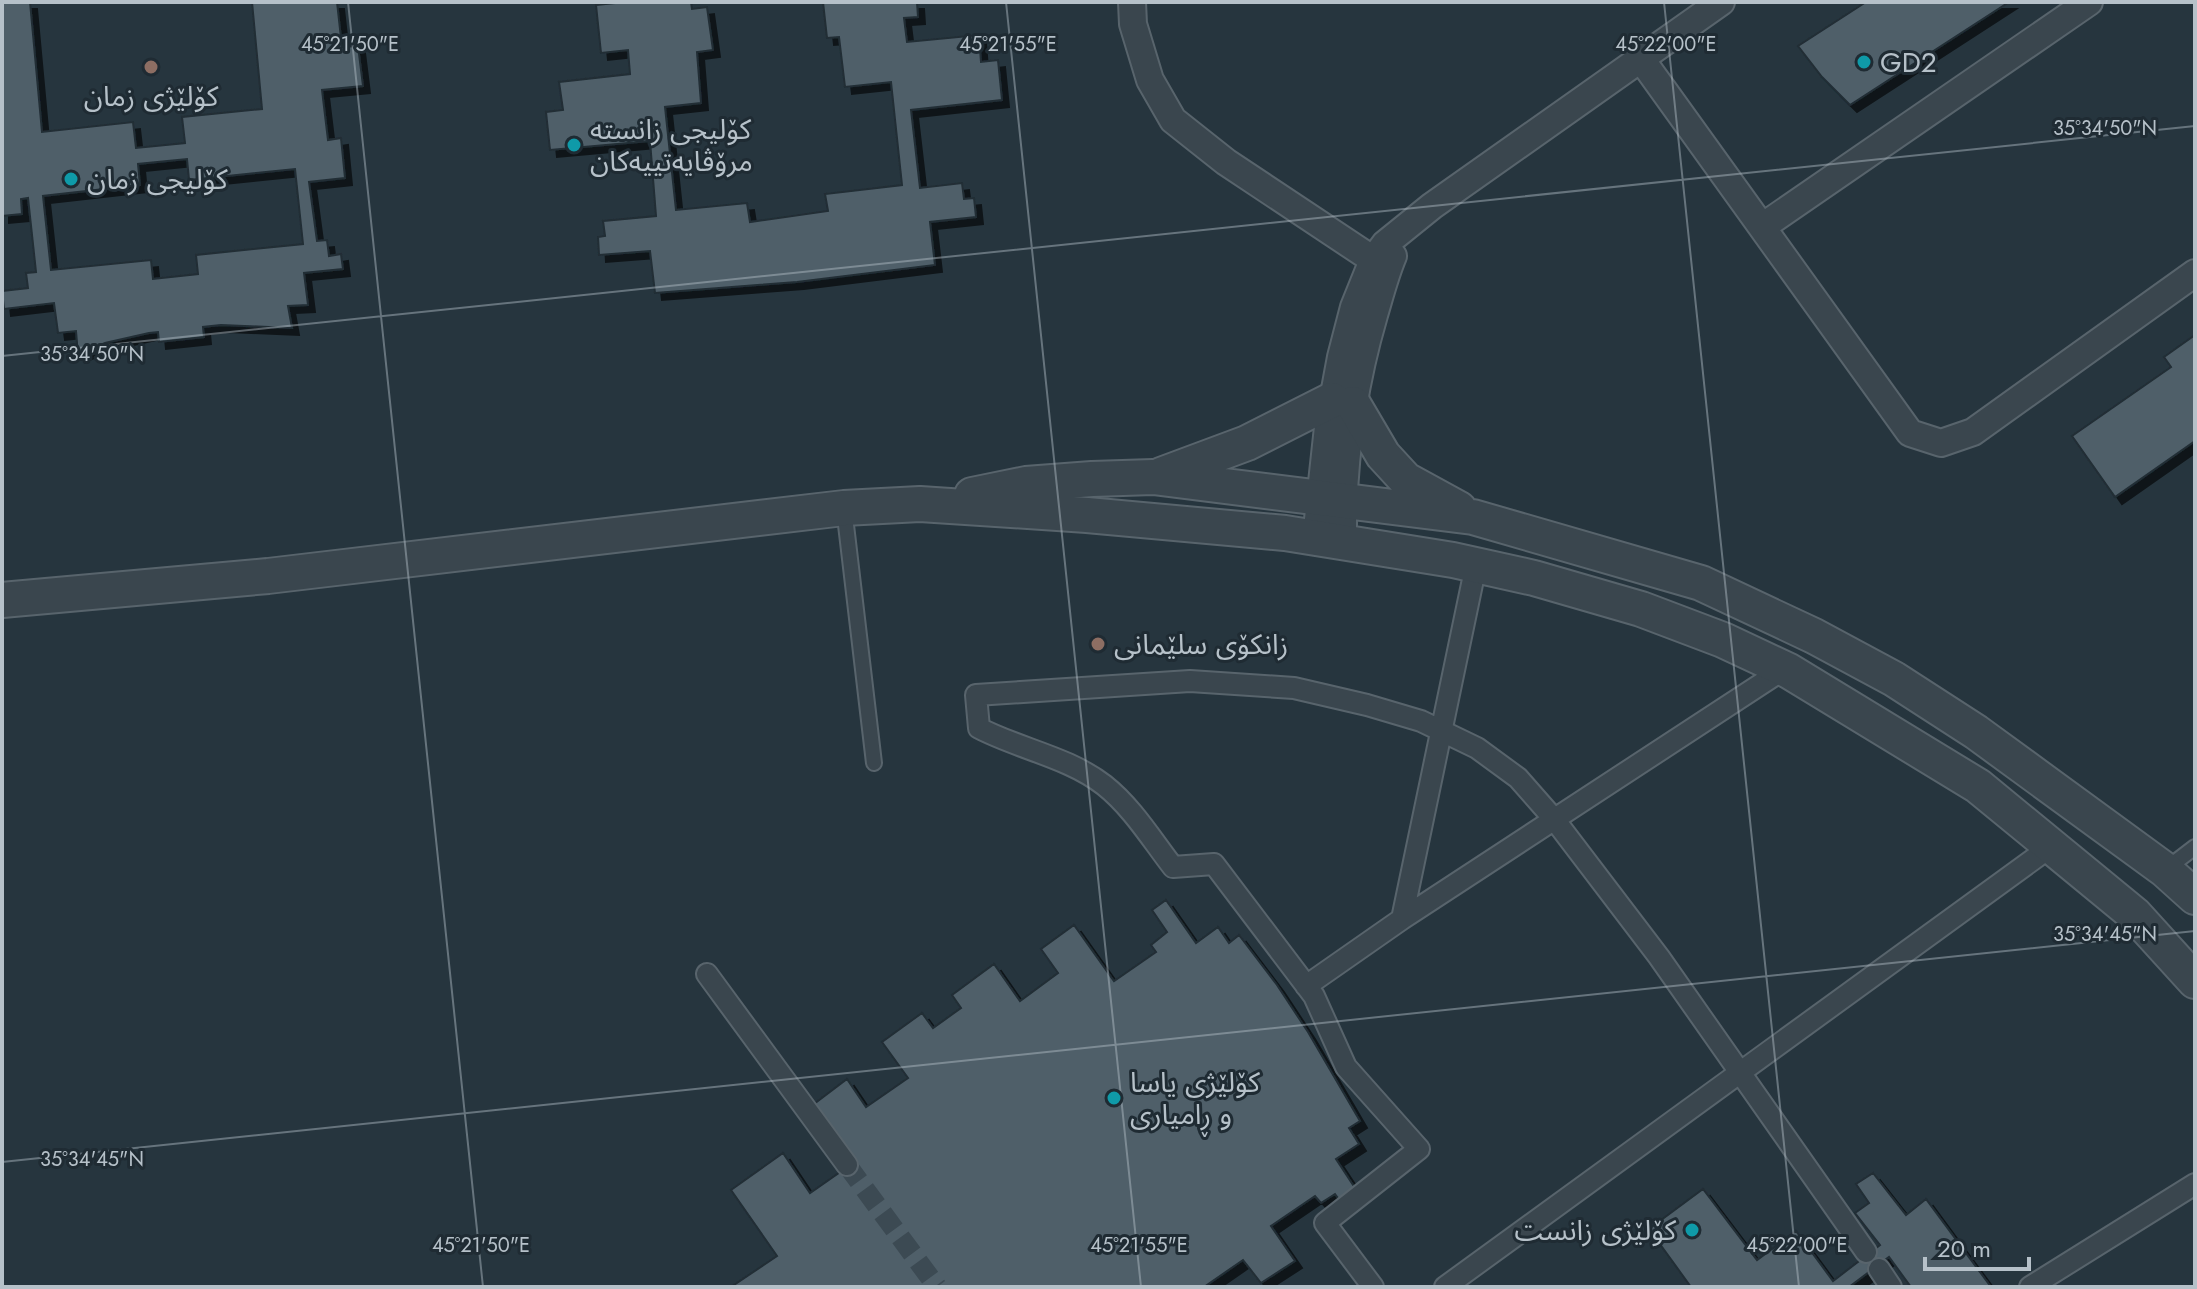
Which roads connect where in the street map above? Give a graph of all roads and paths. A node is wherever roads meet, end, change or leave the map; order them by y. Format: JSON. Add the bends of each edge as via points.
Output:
{"nodes":[{"id":1,"x":1132,"y":2,"type":"edge"},
{"id":2,"x":1721,"y":2,"type":"edge"},
{"id":3,"x":2089,"y":2,"type":"edge"},
{"id":4,"x":1641,"y":59,"type":"junction"},
{"id":5,"x":1762,"y":227,"type":"junction"},
{"id":6,"x":1380,"y":264,"type":"junction"},
{"id":7,"x":2195,"y":273,"type":"edge"},
{"id":8,"x":1343,"y":402,"type":"junction"},
{"id":9,"x":1153,"y":477,"type":"junction"},
{"id":10,"x":1331,"y":500,"type":"junction"},
{"id":11,"x":920,"y":504,"type":"junction"},
{"id":12,"x":844,"y":508,"type":"junction"},
{"id":13,"x":1473,"y":517,"type":"junction"},
{"id":14,"x":1330,"y":540,"type":"junction"},
{"id":15,"x":1476,"y":565,"type":"junction"},
{"id":16,"x":2,"y":600,"type":"edge"},
{"id":17,"x":1784,"y":669,"type":"junction"},
{"id":18,"x":1443,"y":732,"type":"junction"},
{"id":19,"x":874,"y":763,"type":"dead end"},
{"id":20,"x":1554,"y":819,"type":"junction"},
{"id":21,"x":2053,"y":845,"type":"junction"},
{"id":22,"x":2195,"y":847,"type":"edge"},
{"id":23,"x":2165,"y":870,"type":"junction"},
{"id":24,"x":2195,"y":897,"type":"edge"},
{"id":25,"x":1402,"y":919,"type":"junction"},
{"id":26,"x":707,"y":974,"type":"dead end"},
{"id":27,"x":2195,"y":981,"type":"edge"},
{"id":28,"x":1306,"y":986,"type":"junction"},
{"id":29,"x":1740,"y":1072,"type":"junction"},
{"id":30,"x":847,"y":1165,"type":"tunnel mouth"},
{"id":31,"x":2195,"y":1184,"type":"edge"},
{"id":32,"x":1866,"y":1252,"type":"dead end"},
{"id":33,"x":1879,"y":1269,"type":"dead end"},
{"id":34,"x":1373,"y":1287,"type":"edge"},
{"id":35,"x":1445,"y":1287,"type":"edge"},
{"id":36,"x":1891,"y":1287,"type":"edge"},
{"id":37,"x":2030,"y":1287,"type":"edge"}],
"edges":[{"from":1,"to":6,"type":"street","via":[[1150,80],[1173,120],[1226,162]]},
{"from":2,"to":4,"type":"street"},
{"from":3,"to":5,"type":"street"},
{"from":4,"to":5,"type":"street"},
{"from":4,"to":6,"type":"street","via":[[1400,229]]},
{"from":5,"to":7,"type":"street","via":[[1910,433],[1941,443],[1973,432]]},
{"from":6,"to":8,"type":"street","via":[[1354,307]]},
{"from":8,"to":9,"type":"street"},
{"from":8,"to":10,"type":"street"},
{"from":8,"to":13,"type":"street","via":[[1406,480]]},
{"from":9,"to":10,"type":"street"},
{"from":9,"to":11,"type":"street","via":[[1026,484]]},
{"from":10,"to":13,"type":"street"},
{"from":10,"to":14,"type":"street"},
{"from":11,"to":12,"type":"street"},
{"from":11,"to":14,"type":"street"},
{"from":12,"to":16,"type":"street","via":[[268,576]]},
{"from":12,"to":19,"type":"lane"},
{"from":13,"to":23,"type":"street","via":[[1701,583],[1814,636],[1976,732]]},
{"from":14,"to":15,"type":"street"},
{"from":15,"to":17,"type":"street","via":[[1641,609]]},
{"from":15,"to":18,"type":"street"},
{"from":17,"to":20,"type":"street"},
{"from":17,"to":21,"type":"street","via":[[1978,786]]},
{"from":18,"to":20,"type":"street","via":[[1477,748],[1518,778]]},
{"from":18,"to":25,"type":"street"},
{"from":18,"to":28,"type":"street","via":[[1367,705],[1294,688],[1190,681],[976,695],[979,728],[1104,785],[1173,867],[1214,864]]},
{"from":20,"to":25,"type":"street"},
{"from":20,"to":29,"type":"street"},
{"from":21,"to":27,"type":"street","via":[[2135,915]]},
{"from":21,"to":29,"type":"street"},
{"from":22,"to":23,"type":"lane"},
{"from":23,"to":24,"type":"street"},
{"from":25,"to":28,"type":"street"},
{"from":26,"to":30,"type":"street"},
{"from":28,"to":34,"type":"street","via":[[1346,1067],[1419,1149],[1325,1223]]},
{"from":29,"to":32,"type":"street"},
{"from":29,"to":35,"type":"street"},
{"from":31,"to":37,"type":"street"},
{"from":33,"to":36,"type":"street"}]}
